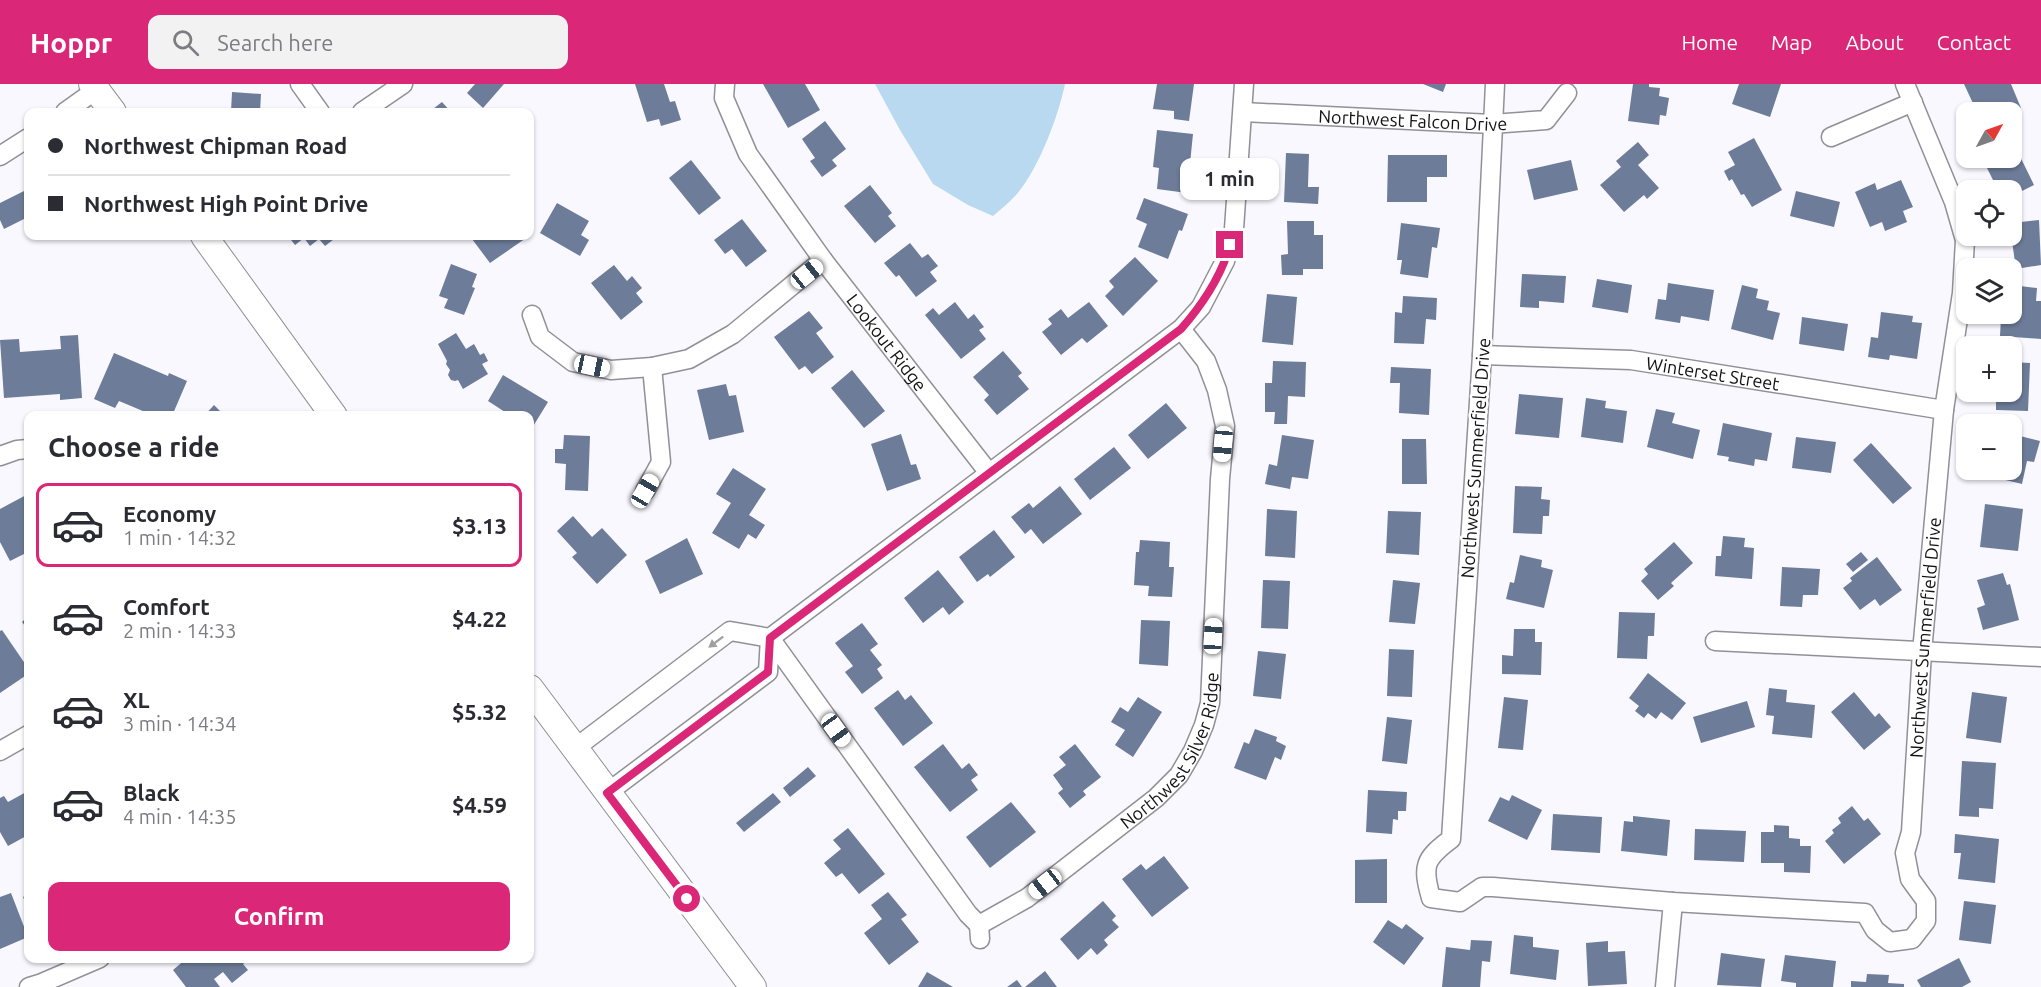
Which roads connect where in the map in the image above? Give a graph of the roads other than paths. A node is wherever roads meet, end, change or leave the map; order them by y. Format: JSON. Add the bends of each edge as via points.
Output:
{"nodes":[{"id":1,"x":300,"y":84,"type":"edge"},
{"id":2,"x":403,"y":84,"type":"edge"},
{"id":3,"x":725,"y":84,"type":"edge"},
{"id":4,"x":1244,"y":84,"type":"edge"},
{"id":5,"x":1495,"y":84,"type":"edge"},
{"id":6,"x":1905,"y":84,"type":"edge"},
{"id":7,"x":94,"y":87,"type":"edge"},
{"id":8,"x":1567,"y":93,"type":"dead end"},
{"id":9,"x":1913,"y":102,"type":"junction"},
{"id":10,"x":70,"y":108,"type":"edge"},
{"id":11,"x":109,"y":108,"type":"edge"},
{"id":12,"x":317,"y":108,"type":"edge"},
{"id":13,"x":368,"y":108,"type":"edge"},
{"id":14,"x":1243,"y":112,"type":"junction"},
{"id":15,"x":1492,"y":124,"type":"junction"},
{"id":16,"x":1832,"y":137,"type":"dead end"},
{"id":17,"x":24,"y":141,"type":"edge"},
{"id":18,"x":0,"y":156,"type":"edge"},
{"id":19,"x":207,"y":240,"type":"edge"},
{"id":20,"x":823,"y":260,"type":"junction"},
{"id":21,"x":532,"y":315,"type":"dead end"},
{"id":22,"x":1181,"y":329,"type":"junction"},
{"id":23,"x":1482,"y":355,"type":"junction"},
{"id":24,"x":652,"y":367,"type":"junction"},
{"id":25,"x":1944,"y":410,"type":"junction"},
{"id":26,"x":330,"y":411,"type":"edge"},
{"id":27,"x":24,"y":449,"type":"edge"},
{"id":28,"x":0,"y":456,"type":"edge"},
{"id":29,"x":989,"y":473,"type":"junction"},
{"id":30,"x":645,"y":491,"type":"dead end"},
{"id":31,"x":770,"y":638,"type":"junction"},
{"id":32,"x":1714,"y":641,"type":"dead end"},
{"id":33,"x":1922,"y":652,"type":"junction"},
{"id":34,"x":2041,"y":657,"type":"edge"},
{"id":35,"x":534,"y":694,"type":"edge"},
{"id":36,"x":24,"y":737,"type":"edge"},
{"id":37,"x":574,"y":749,"type":"junction"},
{"id":38,"x":0,"y":752,"type":"edge"},
{"id":39,"x":607,"y":793,"type":"junction"},
{"id":40,"x":1672,"y":902,"type":"junction"},
{"id":41,"x":89,"y":963,"type":"edge"},
{"id":42,"x":29,"y":987,"type":"edge"},
{"id":43,"x":753,"y":987,"type":"edge"},
{"id":44,"x":1665,"y":987,"type":"edge"}],
"edges":[{"from":1,"to":12,"type":"street"},
{"from":2,"to":13,"type":"street"},
{"from":3,"to":20,"type":"street","name":"Lookout Ridge","via":[[724,98],[748,154]]},
{"from":4,"to":14,"type":"street"},
{"from":5,"to":15,"type":"street","name":"Northwest Summerfield Drive"},
{"from":6,"to":9,"type":"street","name":"Northwest Summerfield Drive"},
{"from":7,"to":10,"type":"street"},
{"from":7,"to":11,"type":"main road"},
{"from":8,"to":15,"type":"street","name":"Northwest Falcon Drive","via":[[1546,120]]},
{"from":9,"to":16,"type":"street"},
{"from":9,"to":25,"type":"street","name":"Northwest Summerfield Drive","via":[[1965,240],[1962,293]]},
{"from":14,"to":15,"type":"street","name":"Northwest Falcon Drive"},
{"from":14,"to":22,"type":"street","via":[[1234,229],[1225,261],[1201,307]]},
{"from":15,"to":23,"type":"street","name":"Northwest Summerfield Drive"},
{"from":17,"to":18,"type":"street"},
{"from":19,"to":26,"type":"main road"},
{"from":20,"to":24,"type":"street","via":[[733,334],[689,360]]},
{"from":20,"to":29,"type":"street","name":"Lookout Ridge"},
{"from":21,"to":24,"type":"street","via":[[540,337],[573,362],[611,370]]},
{"from":22,"to":29,"type":"street"},
{"from":22,"to":31,"type":"street","name":"Northwest Silver Ridge","via":[[1206,361],[1225,426],[1210,703],[1193,751],[1179,775],[1156,798],[1027,898],[980,932]]},
{"from":23,"to":25,"type":"street","name":"Winterset Street","via":[[1631,360]]},
{"from":23,"to":40,"type":"street","name":"Northwest Summerfield Drive","via":[[1450,838],[1432,853],[1424,875],[1431,897],[1460,902],[1482,887],[1493,887]]},
{"from":24,"to":30,"type":"street","via":[[661,462]]},
{"from":25,"to":33,"type":"street","name":"Northwest Summerfield Drive"},
{"from":27,"to":28,"type":"street"},
{"from":29,"to":31,"type":"street"},
{"from":31,"to":37,"type":"street","one_way":true,"via":[[730,631]]},
{"from":31,"to":39,"type":"street","via":[[768,672]]},
{"from":32,"to":33,"type":"street"},
{"from":33,"to":34,"type":"street"},
{"from":33,"to":40,"type":"street","name":"Northwest Summerfield Drive","via":[[1911,832],[1905,853],[1910,879],[1926,901],[1926,921],[1912,939],[1890,942],[1875,930],[1865,912]]},
{"from":35,"to":37,"type":"main road"},
{"from":36,"to":38,"type":"street"},
{"from":37,"to":39,"type":"main road"},
{"from":39,"to":43,"type":"main road"},
{"from":40,"to":44,"type":"street"},
{"from":41,"to":42,"type":"street"}]}
